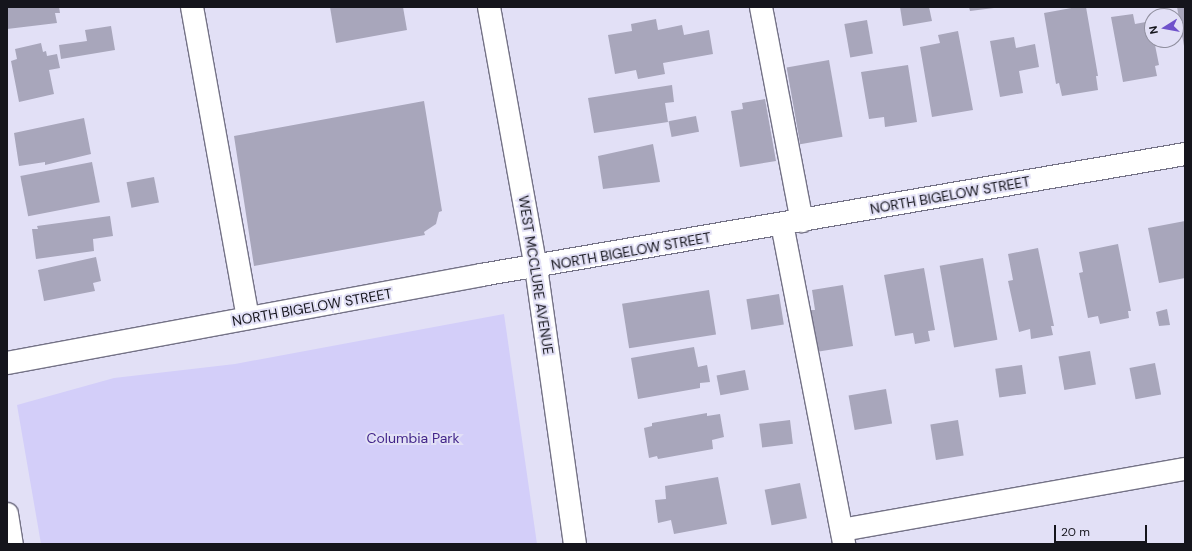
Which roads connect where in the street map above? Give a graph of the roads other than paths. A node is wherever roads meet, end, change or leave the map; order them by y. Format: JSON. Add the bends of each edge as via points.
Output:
{"nodes":[{"id":1,"x":192,"y":7,"type":"edge"},
{"id":2,"x":489,"y":7,"type":"edge"},
{"id":3,"x":761,"y":7,"type":"edge"},
{"id":4,"x":1185,"y":154,"type":"edge"},
{"id":5,"x":792,"y":222,"type":"junction"},
{"id":6,"x":536,"y":267,"type":"junction"},
{"id":7,"x":248,"y":318,"type":"junction"},
{"id":8,"x":7,"y":363,"type":"edge"},
{"id":9,"x":1185,"y":469,"type":"edge"},
{"id":10,"x":7,"y":514,"type":"edge"},
{"id":11,"x":843,"y":537,"type":"edge"},
{"id":12,"x":12,"y":544,"type":"edge"},
{"id":13,"x":575,"y":544,"type":"edge"}],
"edges":[{"from":1,"to":7,"type":"street"},
{"from":2,"to":6,"type":"street","name":"WEST MCCLURE AVENUE"},
{"from":3,"to":5,"type":"street"},
{"from":4,"to":5,"type":"street","name":"NORTH BIGELOW STREET"},
{"from":5,"to":6,"type":"street","name":"NORTH BIGELOW STREET"},
{"from":5,"to":11,"type":"street"},
{"from":6,"to":7,"type":"street","name":"NORTH BIGELOW STREET"},
{"from":6,"to":13,"type":"street","name":"WEST MCCLURE AVENUE"},
{"from":7,"to":8,"type":"street","name":"NORTH BIGELOW STREET"},
{"from":9,"to":11,"type":"street"},
{"from":10,"to":12,"type":"street"}]}
